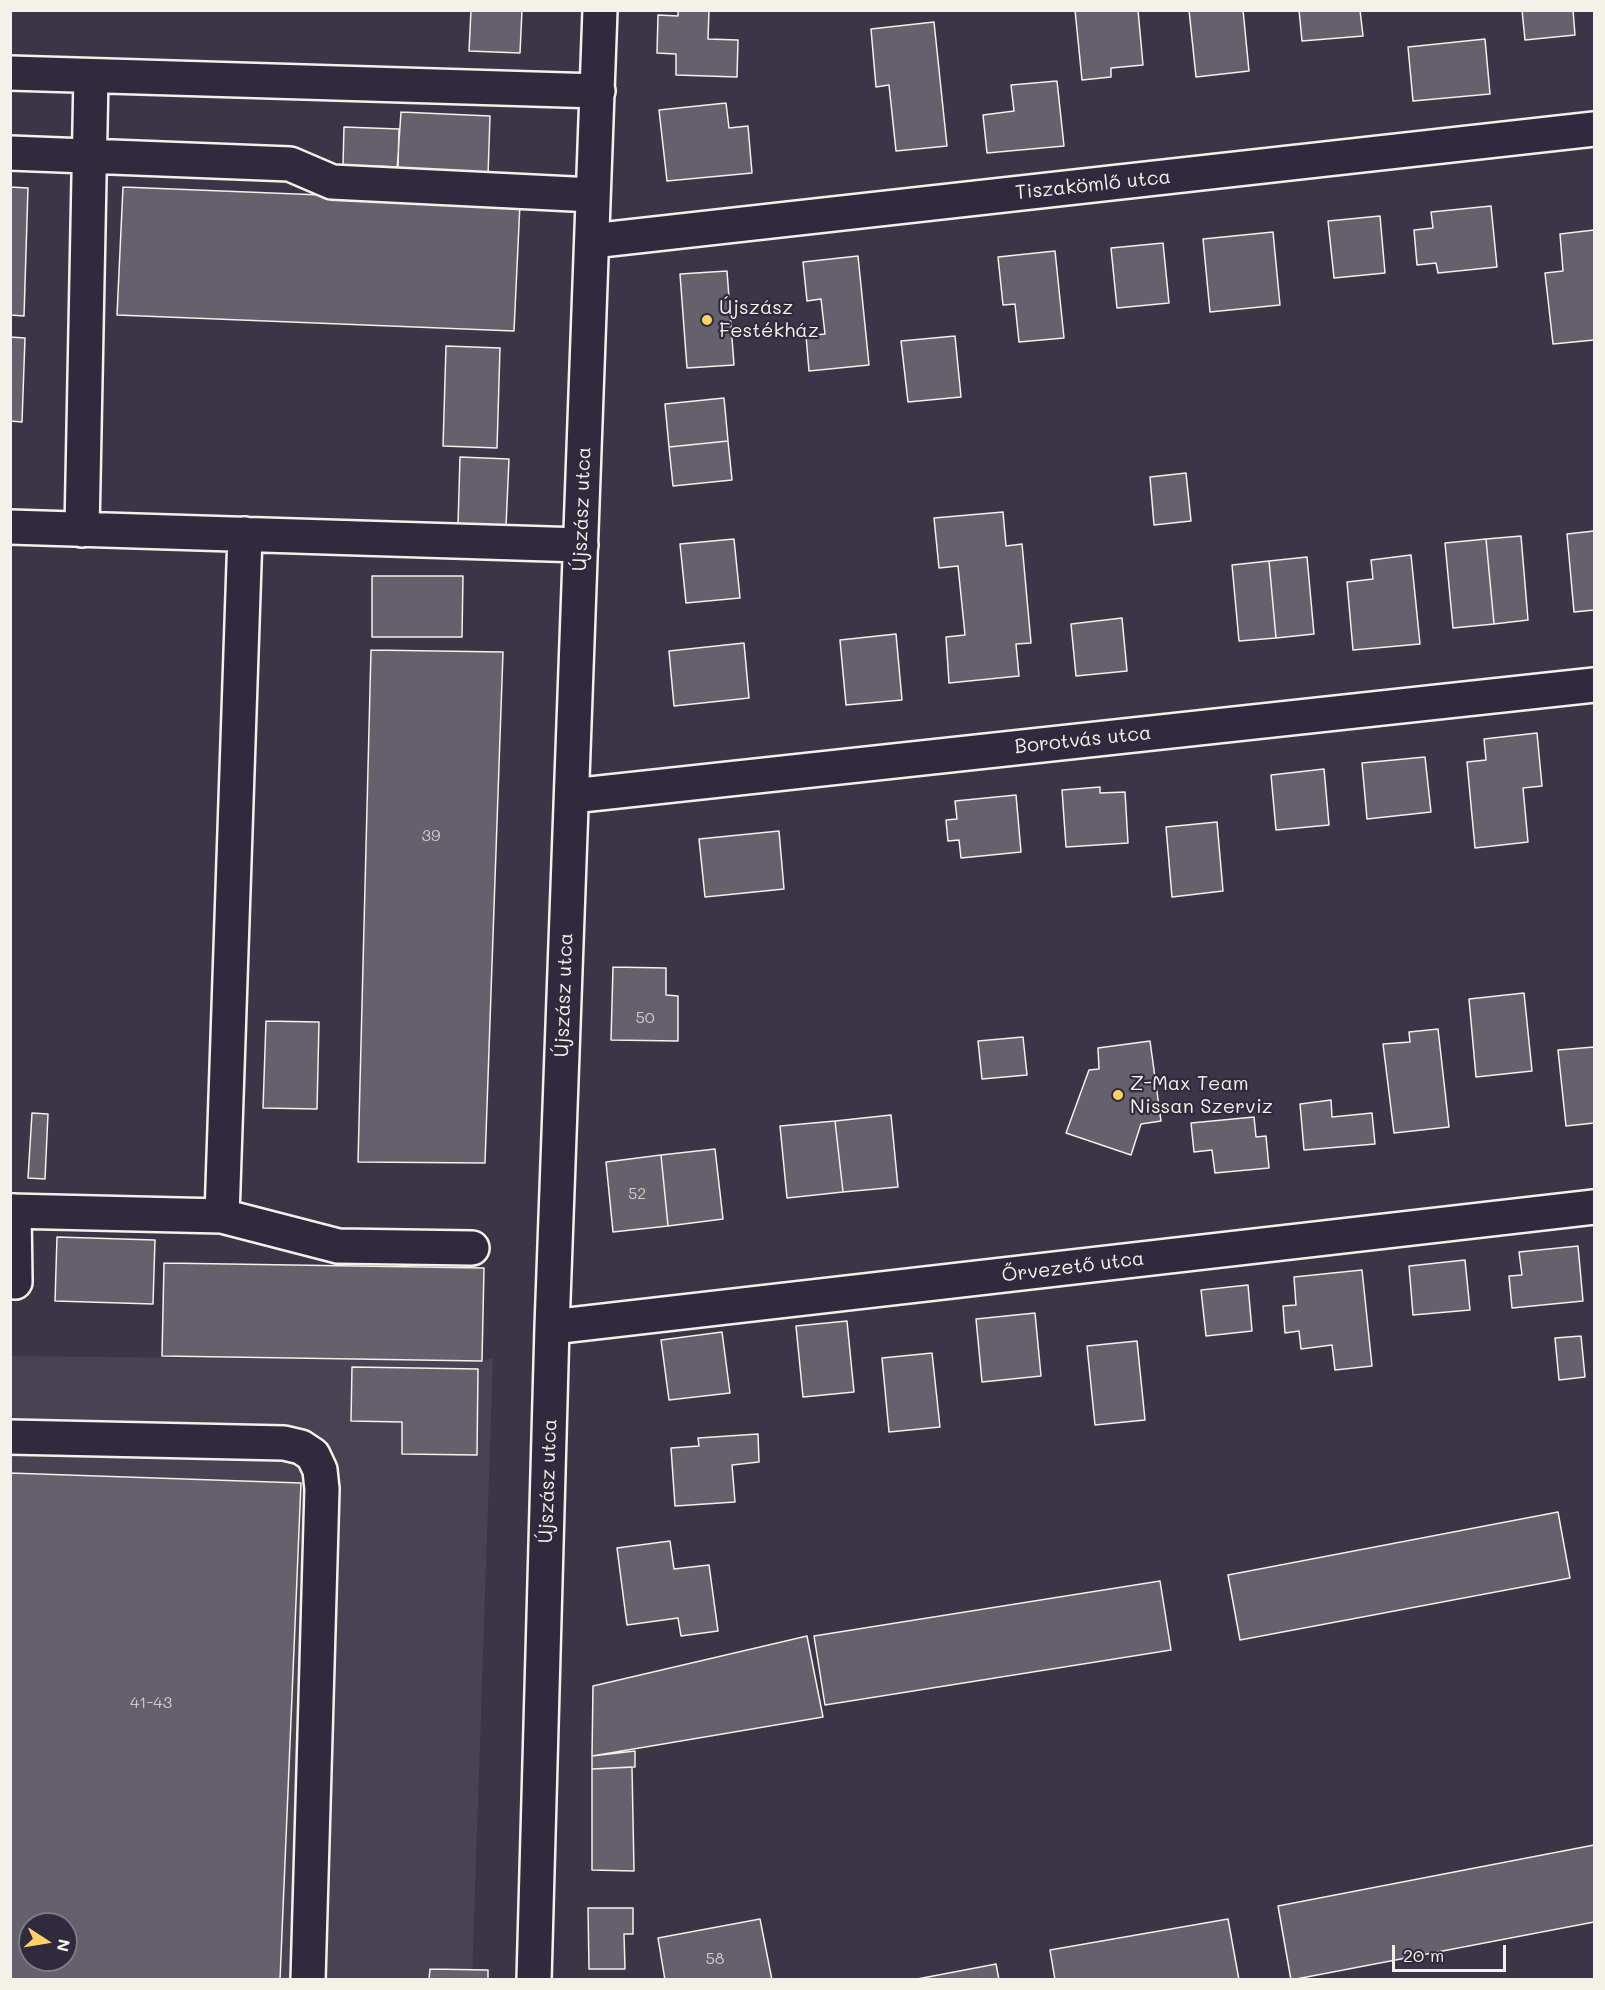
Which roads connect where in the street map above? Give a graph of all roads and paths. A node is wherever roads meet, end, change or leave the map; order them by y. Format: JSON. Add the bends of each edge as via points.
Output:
{"nodes":[{"id":1,"x":600,"y":10,"type":"edge"},
{"id":2,"x":10,"y":73,"type":"edge"},
{"id":3,"x":91,"y":76,"type":"junction"},
{"id":4,"x":598,"y":91,"type":"junction"},
{"id":5,"x":1594,"y":129,"type":"edge"},
{"id":6,"x":10,"y":153,"type":"edge"},
{"id":7,"x":90,"y":156,"type":"junction"},
{"id":8,"x":594,"y":195,"type":"junction"},
{"id":9,"x":592,"y":241,"type":"junction"},
{"id":10,"x":10,"y":527,"type":"edge"},
{"id":11,"x":82,"y":530,"type":"junction"},
{"id":12,"x":245,"y":534,"type":"junction"},
{"id":13,"x":581,"y":545,"type":"junction"},
{"id":14,"x":1594,"y":685,"type":"edge"},
{"id":15,"x":572,"y":796,"type":"junction"},
{"id":16,"x":1594,"y":1207,"type":"edge"},
{"id":17,"x":12,"y":1211,"type":"edge"},
{"id":18,"x":222,"y":1216,"type":"junction"},
{"id":19,"x":472,"y":1248,"type":"dead end"},
{"id":20,"x":20,"y":1282,"type":"edge"},
{"id":21,"x":552,"y":1327,"type":"junction"},
{"id":22,"x":10,"y":1437,"type":"edge"},
{"id":23,"x":308,"y":1980,"type":"edge"},
{"id":24,"x":534,"y":1980,"type":"edge"}],
"edges":[{"from":1,"to":4,"type":"street","name":"Újszász utca"},
{"from":2,"to":3,"type":"street"},
{"from":3,"to":4,"type":"street"},
{"from":3,"to":7,"type":"street"},
{"from":4,"to":8,"type":"street","name":"Újszász utca"},
{"from":5,"to":9,"type":"street","name":"Tiszakömlő utca"},
{"from":6,"to":7,"type":"street"},
{"from":7,"to":8,"type":"street","via":[[290,164],[332,182]]},
{"from":7,"to":11,"type":"street"},
{"from":8,"to":9,"type":"street","name":"Újszász utca"},
{"from":9,"to":13,"type":"street","name":"Újszász utca"},
{"from":10,"to":11,"type":"street"},
{"from":11,"to":12,"type":"street"},
{"from":12,"to":13,"type":"street"},
{"from":12,"to":18,"type":"street"},
{"from":13,"to":15,"type":"street","name":"Újszász utca"},
{"from":14,"to":15,"type":"street","name":"Borotvás utca"},
{"from":15,"to":21,"type":"street","name":"Újszász utca"},
{"from":16,"to":21,"type":"street","name":"Őrvezető utca"},
{"from":17,"to":18,"type":"street"},
{"from":17,"to":20,"type":"street"},
{"from":18,"to":19,"type":"street","via":[[338,1246]]},
{"from":21,"to":24,"type":"street","name":"Újszász utca"},
{"from":22,"to":23,"type":"street","via":[[284,1443],[313,1455],[322,1489]]}]}
